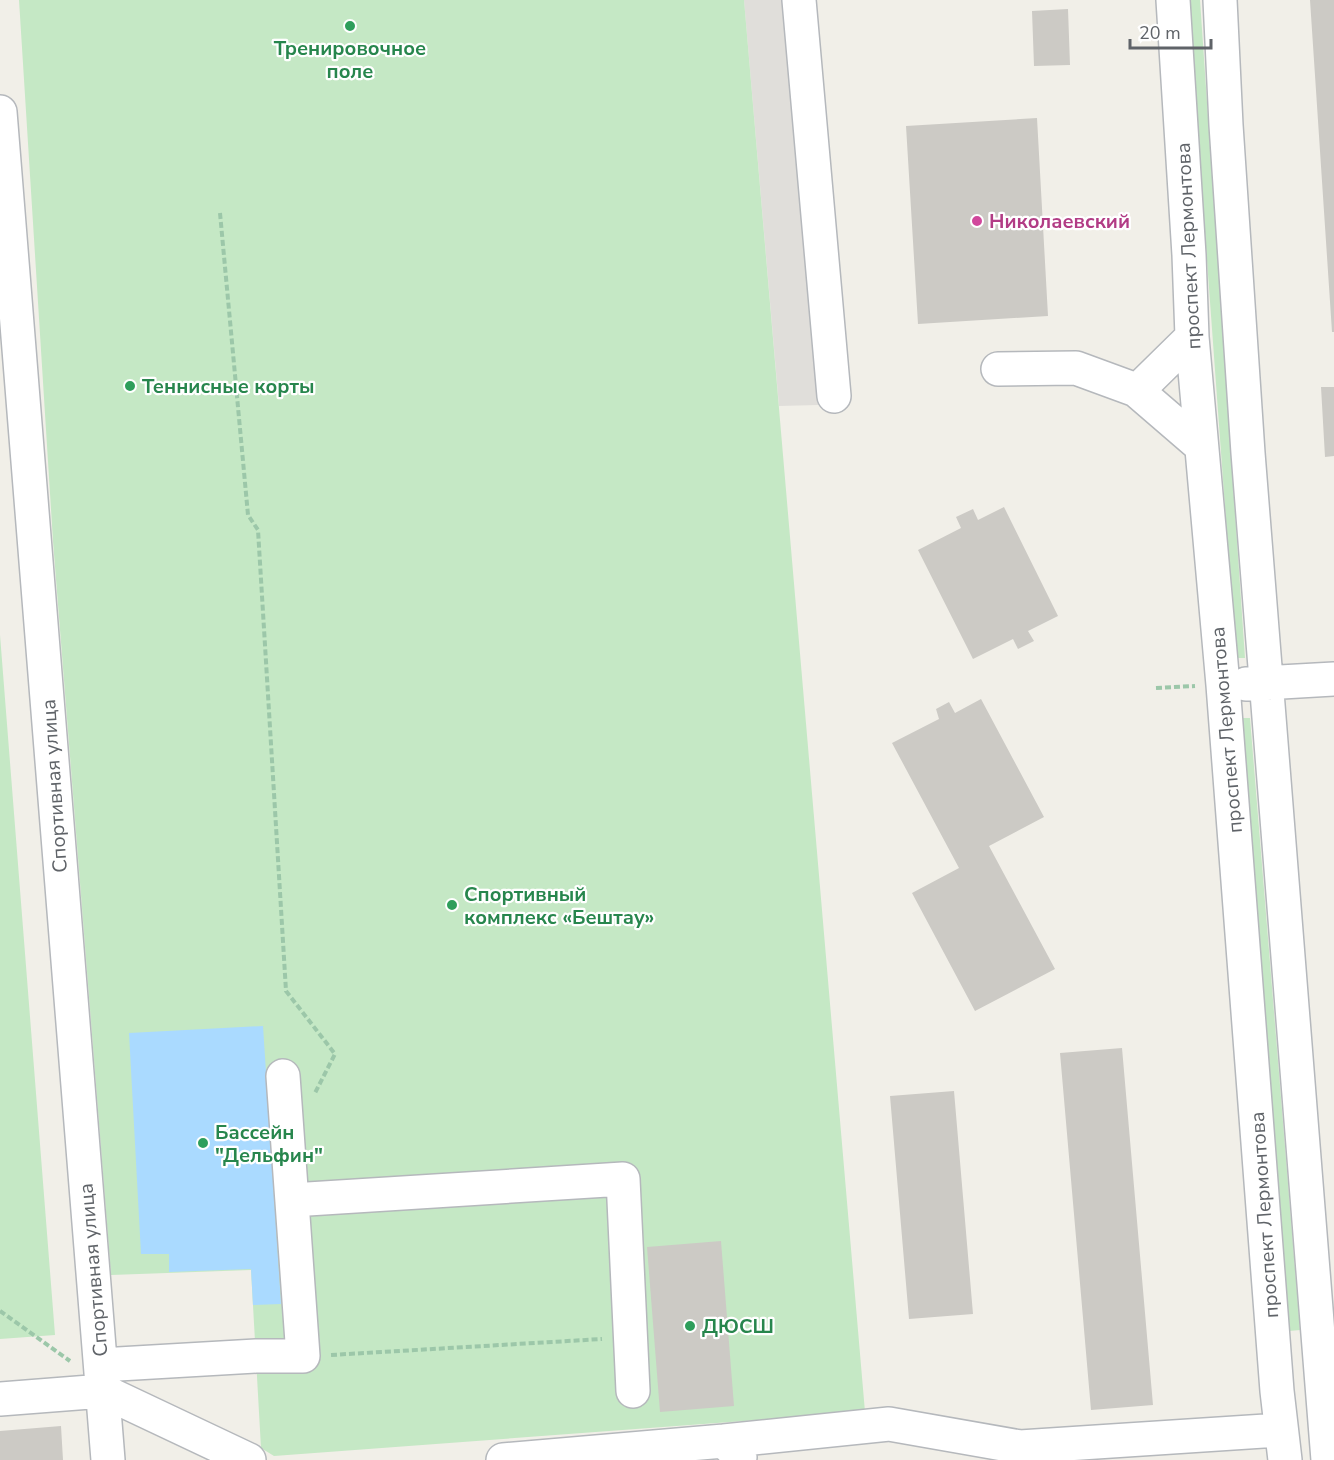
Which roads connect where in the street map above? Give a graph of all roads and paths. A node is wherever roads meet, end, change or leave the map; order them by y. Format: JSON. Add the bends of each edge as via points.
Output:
{"nodes":[{"id":1,"x":799,"y":0,"type":"edge"},
{"id":2,"x":1173,"y":0,"type":"edge"},
{"id":3,"x":1220,"y":0,"type":"edge"},
{"id":4,"x":0,"y":111,"type":"edge"},
{"id":5,"x":220,"y":213,"type":"dead end"},
{"id":6,"x":1192,"y":337,"type":"junction"},
{"id":7,"x":998,"y":369,"type":"dead end"},
{"id":8,"x":1137,"y":391,"type":"junction"},
{"id":9,"x":834,"y":396,"type":"dead end"},
{"id":10,"x":1201,"y":446,"type":"junction"},
{"id":11,"x":1334,"y":679,"type":"edge"},
{"id":12,"x":1267,"y":682,"type":"junction"},
{"id":13,"x":1223,"y":685,"type":"junction"},
{"id":14,"x":1156,"y":688,"type":"dead end"},
{"id":15,"x":283,"y":1076,"type":"dead end"},
{"id":16,"x":314,"y":1096,"type":"dead end"},
{"id":17,"x":292,"y":1200,"type":"junction"},
{"id":18,"x":0,"y":1311,"type":"edge"},
{"id":19,"x":630,"y":1338,"type":"junction"},
{"id":20,"x":357,"y":1353,"type":"dead end"},
{"id":21,"x":94,"y":1374,"type":"junction"},
{"id":22,"x":1328,"y":1378,"type":"edge"},
{"id":23,"x":1277,"y":1379,"type":"junction"},
{"id":24,"x":633,"y":1391,"type":"dead end"},
{"id":25,"x":0,"y":1398,"type":"edge"},
{"id":26,"x":1283,"y":1445,"type":"edge"},
{"id":27,"x":734,"y":1450,"type":"edge"},
{"id":28,"x":108,"y":1460,"type":"edge"},
{"id":29,"x":249,"y":1460,"type":"edge"},
{"id":30,"x":503,"y":1460,"type":"edge"},
{"id":31,"x":1328,"y":1460,"type":"edge"}],
"edges":[{"from":1,"to":9,"type":"street"},
{"from":2,"to":6,"type":"street","name":"проспект Лермонтова"},
{"from":3,"to":12,"type":"street","via":[[1246,429]]},
{"from":4,"to":21,"type":"street","name":"Спортивная улица"},
{"from":5,"to":16,"type":"path","via":[[248,515],[258,530],[286,991],[335,1054]]},
{"from":6,"to":8,"type":"street"},
{"from":6,"to":10,"type":"street","name":"проспект Лермонтова"},
{"from":7,"to":8,"type":"street","via":[[1074,359]]},
{"from":8,"to":10,"type":"street"},
{"from":10,"to":13,"type":"street","name":"проспект Лермонтова"},
{"from":11,"to":12,"type":"street"},
{"from":12,"to":13,"type":"street"},
{"from":12,"to":22,"type":"street"},
{"from":13,"to":14,"type":"path"},
{"from":13,"to":23,"type":"street","name":"проспект Лермонтова"},
{"from":15,"to":17,"type":"street"},
{"from":17,"to":19,"type":"street","via":[[623,1179]]},
{"from":17,"to":21,"type":"street","via":[[303,1356],[256,1356]]},
{"from":18,"to":21,"type":"path"},
{"from":19,"to":20,"type":"path"},
{"from":19,"to":24,"type":"street"},
{"from":21,"to":25,"type":"street"},
{"from":21,"to":28,"type":"street","name":"Спортивная улица"},
{"from":21,"to":29,"type":"street"},
{"from":22,"to":23,"type":"street"},
{"from":22,"to":31,"type":"street"},
{"from":23,"to":26,"type":"street","name":"проспект Лермонтова"},
{"from":26,"to":27,"type":"street","via":[[1020,1447],[890,1424]]},
{"from":27,"to":30,"type":"street"}]}
